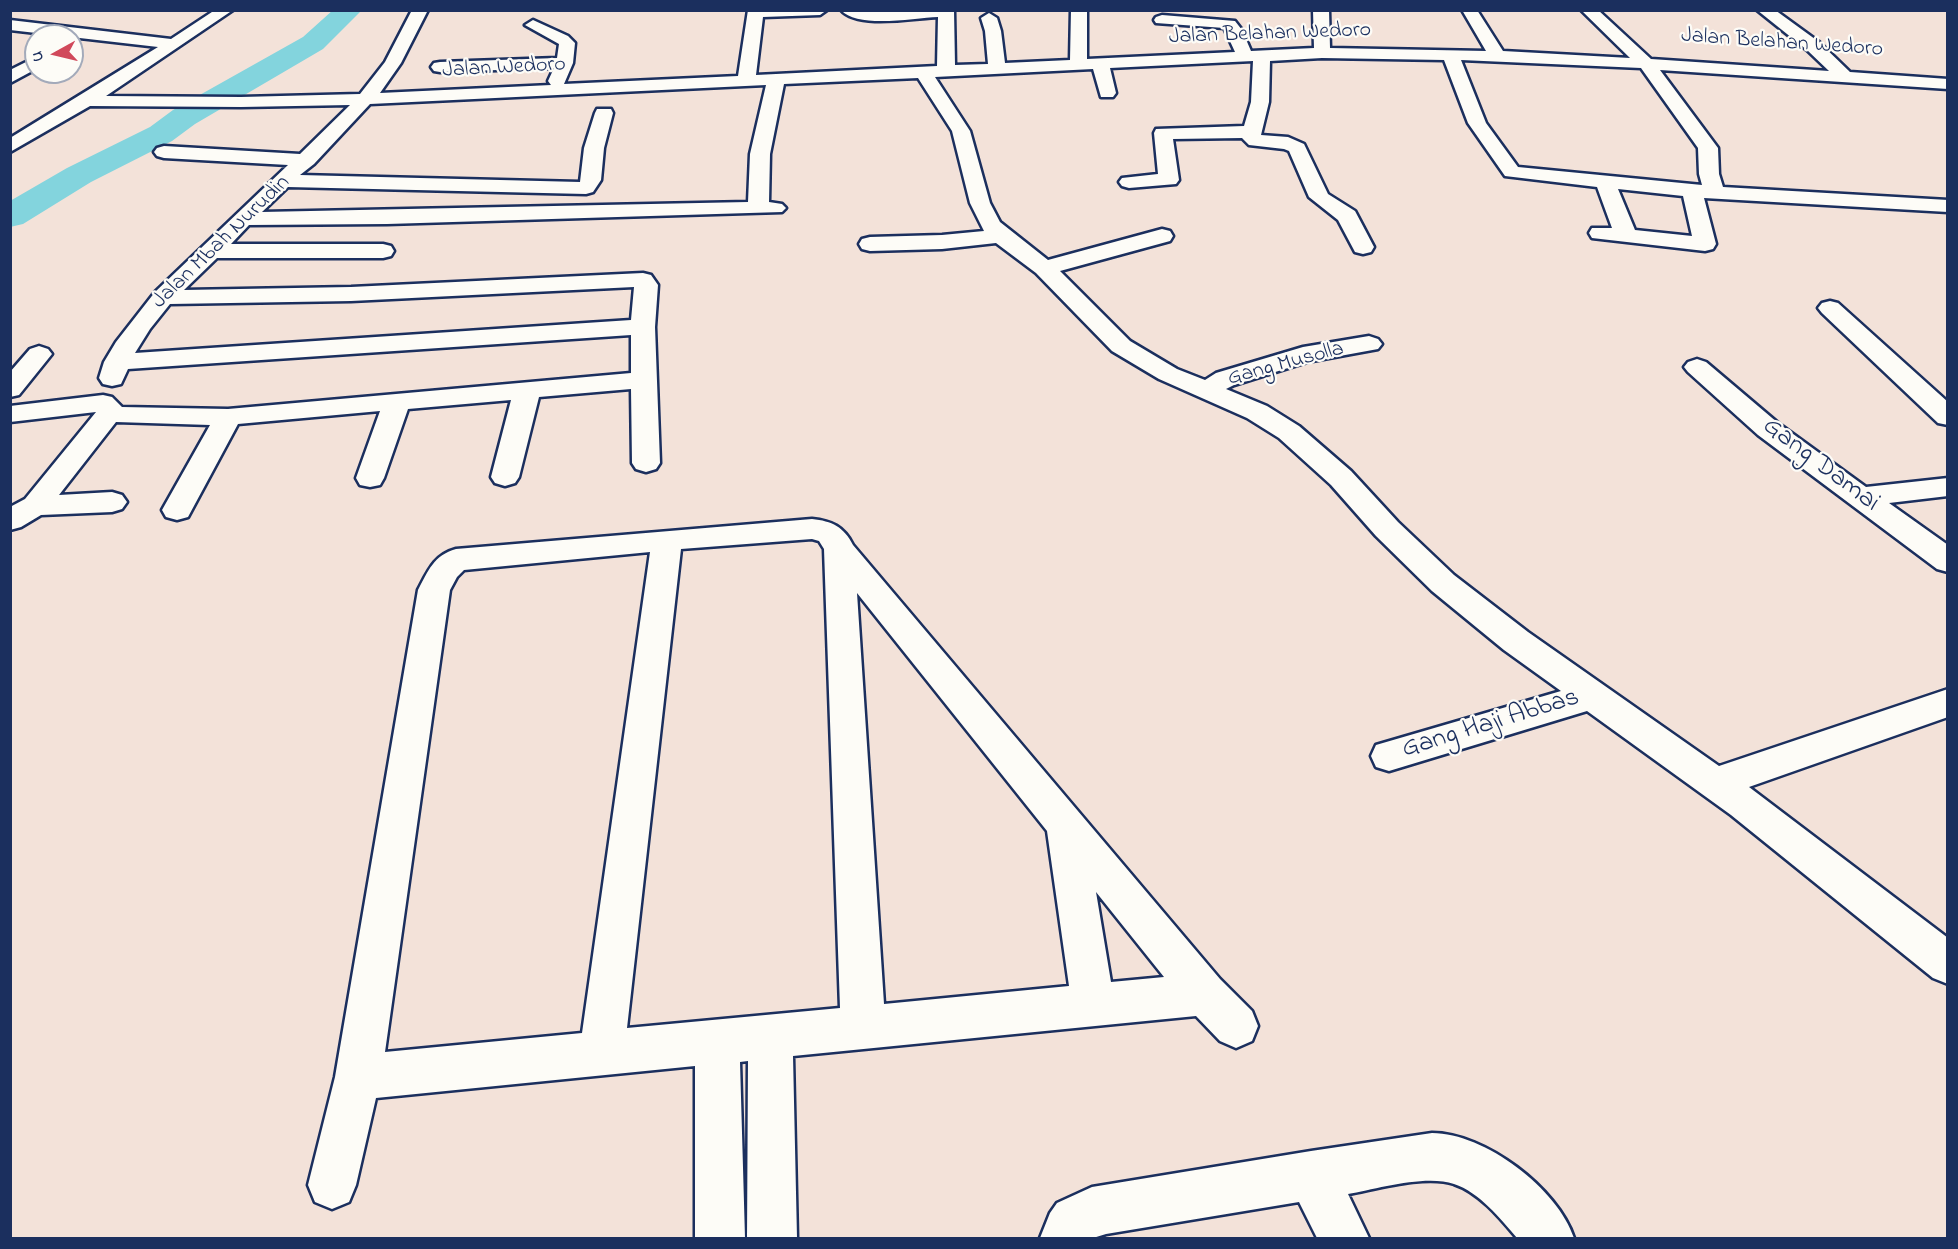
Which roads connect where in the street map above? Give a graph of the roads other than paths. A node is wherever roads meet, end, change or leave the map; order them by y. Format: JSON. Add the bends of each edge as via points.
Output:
{"nodes":[{"id":1,"x":226,"y":10,"type":"edge"},
{"id":2,"x":420,"y":10,"type":"edge"},
{"id":3,"x":820,"y":10,"type":"edge"},
{"id":4,"x":848,"y":10,"type":"edge"},
{"id":5,"x":1079,"y":10,"type":"edge"},
{"id":6,"x":1321,"y":10,"type":"edge"},
{"id":7,"x":1469,"y":10,"type":"edge"},
{"id":8,"x":1588,"y":10,"type":"edge"},
{"id":9,"x":1746,"y":10,"type":"edge"},
{"id":10,"x":1764,"y":10,"type":"edge"},
{"id":11,"x":42,"y":11,"type":"edge"},
{"id":12,"x":946,"y":11,"type":"edge"},
{"id":13,"x":756,"y":12,"type":"edge"},
{"id":14,"x":1213,"y":16,"type":"edge"},
{"id":15,"x":989,"y":18,"type":"dead end"},
{"id":16,"x":1162,"y":20,"type":"dead end"},
{"id":17,"x":12,"y":25,"type":"edge"},
{"id":18,"x":533,"y":26,"type":"dead end"},
{"id":19,"x":84,"y":38,"type":"edge"},
{"id":20,"x":175,"y":44,"type":"junction"},
{"id":21,"x":1322,"y":53,"type":"junction"},
{"id":22,"x":1450,"y":54,"type":"junction"},
{"id":23,"x":1497,"y":55,"type":"junction"},
{"id":24,"x":1254,"y":57,"type":"junction"},
{"id":25,"x":1645,"y":61,"type":"junction"},
{"id":26,"x":565,"y":63,"type":"junction"},
{"id":27,"x":1100,"y":64,"type":"junction"},
{"id":28,"x":700,"y":66,"type":"dead end"},
{"id":29,"x":1078,"y":66,"type":"junction"},
{"id":30,"x":440,"y":67,"type":"dead end"},
{"id":31,"x":24,"y":69,"type":"edge"},
{"id":32,"x":997,"y":69,"type":"junction"},
{"id":33,"x":1811,"y":70,"type":"junction"},
{"id":34,"x":934,"y":72,"type":"junction"},
{"id":35,"x":746,"y":73,"type":"junction"},
{"id":36,"x":1841,"y":73,"type":"junction"},
{"id":37,"x":10,"y":78,"type":"edge"},
{"id":38,"x":776,"y":80,"type":"junction"},
{"id":39,"x":1945,"y":84,"type":"edge"},
{"id":40,"x":554,"y":91,"type":"junction"},
{"id":41,"x":1107,"y":93,"type":"dead end"},
{"id":42,"x":365,"y":99,"type":"junction"},
{"id":43,"x":86,"y":101,"type":"junction"},
{"id":44,"x":604,"y":113,"type":"dead end"},
{"id":45,"x":1253,"y":132,"type":"junction"},
{"id":46,"x":16,"y":140,"type":"edge"},
{"id":47,"x":164,"y":152,"type":"dead end"},
{"id":48,"x":307,"y":160,"type":"junction"},
{"id":49,"x":284,"y":181,"type":"junction"},
{"id":50,"x":1130,"y":182,"type":"dead end"},
{"id":51,"x":1606,"y":184,"type":"junction"},
{"id":52,"x":1692,"y":191,"type":"junction"},
{"id":53,"x":1715,"y":193,"type":"junction"},
{"id":54,"x":1947,"y":206,"type":"edge"},
{"id":55,"x":243,"y":219,"type":"junction"},
{"id":56,"x":1600,"y":233,"type":"dead end"},
{"id":57,"x":1001,"y":236,"type":"junction"},
{"id":58,"x":1162,"y":236,"type":"dead end"},
{"id":59,"x":1626,"y":236,"type":"junction"},
{"id":60,"x":870,"y":244,"type":"dead end"},
{"id":61,"x":1363,"y":247,"type":"dead end"},
{"id":62,"x":211,"y":251,"type":"junction"},
{"id":63,"x":383,"y":251,"type":"dead end"},
{"id":64,"x":1044,"y":268,"type":"junction"},
{"id":65,"x":163,"y":297,"type":"junction"},
{"id":66,"x":1830,"y":308,"type":"dead end"},
{"id":67,"x":643,"y":327,"type":"junction"},
{"id":68,"x":1369,"y":344,"type":"dead end"},
{"id":69,"x":39,"y":354,"type":"dead end"},
{"id":70,"x":117,"y":362,"type":"junction"},
{"id":71,"x":1697,"y":366,"type":"dead end"},
{"id":72,"x":645,"y":380,"type":"junction"},
{"id":73,"x":1213,"y":386,"type":"junction"},
{"id":74,"x":10,"y":389,"type":"edge"},
{"id":75,"x":527,"y":391,"type":"junction"},
{"id":76,"x":397,"y":402,"type":"junction"},
{"id":77,"x":106,"y":408,"type":"junction"},
{"id":78,"x":10,"y":414,"type":"edge"},
{"id":79,"x":228,"y":417,"type":"junction"},
{"id":80,"x":1947,"y":417,"type":"edge"},
{"id":81,"x":646,"y":463,"type":"dead end"},
{"id":82,"x":505,"y":477,"type":"dead end"},
{"id":83,"x":370,"y":478,"type":"dead end"},
{"id":84,"x":1947,"y":487,"type":"edge"},
{"id":85,"x":1861,"y":497,"type":"junction"},
{"id":86,"x":112,"y":502,"type":"dead end"},
{"id":87,"x":177,"y":510,"type":"dead end"},
{"id":88,"x":23,"y":513,"type":"edge"},
{"id":89,"x":667,"y":540,"type":"junction"},
{"id":90,"x":839,"y":549,"type":"junction"},
{"id":91,"x":1947,"y":561,"type":"edge"},
{"id":92,"x":1594,"y":694,"type":"junction"},
{"id":93,"x":1947,"y":703,"type":"edge"},
{"id":94,"x":1389,"y":756,"type":"dead end"},
{"id":95,"x":1715,"y":783,"type":"junction"},
{"id":96,"x":1065,"y":823,"type":"junction"},
{"id":97,"x":1947,"y":964,"type":"edge"},
{"id":98,"x":1205,"y":994,"type":"junction"},
{"id":99,"x":1093,"y":1005,"type":"junction"},
{"id":100,"x":1236,"y":1026,"type":"dead end"},
{"id":101,"x":863,"y":1027,"type":"junction"},
{"id":102,"x":770,"y":1036,"type":"junction"},
{"id":103,"x":717,"y":1041,"type":"junction"},
{"id":104,"x":602,"y":1052,"type":"junction"},
{"id":105,"x":358,"y":1077,"type":"junction"},
{"id":106,"x":1311,"y":1175,"type":"junction"},
{"id":107,"x":332,"y":1185,"type":"dead end"},
{"id":108,"x":720,"y":1239,"type":"edge"},
{"id":109,"x":772,"y":1239,"type":"edge"},
{"id":110,"x":1065,"y":1239,"type":"edge"},
{"id":111,"x":1344,"y":1239,"type":"edge"},
{"id":112,"x":1549,"y":1239,"type":"edge"}],
"edges":[{"from":1,"to":20,"type":"street"},
{"from":2,"to":42,"type":"street","name":"Jalan Mbah Nurudin","via":[[382,79]]},
{"from":3,"to":13,"type":"street"},
{"from":4,"to":12,"type":"street","via":[[868,16]]},
{"from":5,"to":29,"type":"street"},
{"from":6,"to":21,"type":"street"},
{"from":7,"to":23,"type":"street"},
{"from":8,"to":25,"type":"street"},
{"from":9,"to":33,"type":"street","via":[[1776,32]]},
{"from":10,"to":36,"type":"street"},
{"from":11,"to":17,"type":"street"},
{"from":12,"to":34,"type":"street"},
{"from":13,"to":35,"type":"street"},
{"from":14,"to":16,"type":"street"},
{"from":14,"to":24,"type":"street","via":[[1231,26]]},
{"from":15,"to":32,"type":"street"},
{"from":18,"to":26,"type":"street","via":[[567,43]]},
{"from":19,"to":20,"type":"street"},
{"from":20,"to":43,"type":"street"},
{"from":21,"to":22,"type":"street","name":"Jalan Belahan Wedoro"},
{"from":21,"to":24,"type":"street","name":"Jalan Belahan Wedoro"},
{"from":22,"to":23,"type":"street","name":"Jalan Belahan Wedoro"},
{"from":22,"to":51,"type":"street","via":[[1477,123],[1512,172]]},
{"from":23,"to":25,"type":"street","name":"Jalan Belahan Wedoro"},
{"from":24,"to":27,"type":"street","name":"Jalan Belahan Wedoro"},
{"from":24,"to":45,"type":"street","via":[[1260,102]]},
{"from":25,"to":33,"type":"street","name":"Jalan Belahan Wedoro"},
{"from":25,"to":53,"type":"street","via":[[1708,148],[1709,174]]},
{"from":26,"to":30,"type":"street"},
{"from":26,"to":40,"type":"street"},
{"from":27,"to":29,"type":"street","name":"Jalan Belahan Wedoro"},
{"from":27,"to":41,"type":"street"},
{"from":28,"to":35,"type":"street"},
{"from":29,"to":32,"type":"street","name":"Jalan Belahan Wedoro","via":[[1029,73]]},
{"from":31,"to":37,"type":"street"},
{"from":32,"to":34,"type":"street","name":"Jalan Belahan Wedoro"},
{"from":33,"to":36,"type":"street","name":"Jalan Belahan Wedoro"},
{"from":34,"to":38,"type":"street","name":"Jalan Wedoro"},
{"from":34,"to":57,"type":"street","via":[[961,131],[980,203],[990,225]]},
{"from":35,"to":38,"type":"street","name":"Jalan Wedoro"},
{"from":35,"to":40,"type":"street","name":"Jalan Wedoro"},
{"from":36,"to":39,"type":"street","name":"Jalan Belahan Wedoro"},
{"from":38,"to":55,"type":"street","via":[[760,154],[767,208]]},
{"from":40,"to":42,"type":"street","name":"Jalan Wedoro"},
{"from":42,"to":43,"type":"street","name":"Jalan Wedoro"},
{"from":42,"to":48,"type":"street","name":"Jalan Mbah Nurudin"},
{"from":43,"to":46,"type":"street"},
{"from":44,"to":49,"type":"street","via":[[586,188]]},
{"from":45,"to":50,"type":"street","via":[[1163,133],[1169,180]]},
{"from":45,"to":61,"type":"street","via":[[1251,137],[1256,141],[1288,143],[1297,148],[1319,197],[1347,216]]},
{"from":47,"to":48,"type":"street"},
{"from":48,"to":49,"type":"street","name":"Jalan Mbah Nurudin"},
{"from":49,"to":55,"type":"street","name":"Jalan Mbah Nurudin"},
{"from":51,"to":52,"type":"street"},
{"from":51,"to":59,"type":"street"},
{"from":52,"to":53,"type":"street"},
{"from":52,"to":59,"type":"street","via":[[1705,244]]},
{"from":53,"to":54,"type":"street"},
{"from":55,"to":62,"type":"street","name":"Jalan Mbah Nurudin"},
{"from":56,"to":59,"type":"street"},
{"from":57,"to":60,"type":"street"},
{"from":57,"to":64,"type":"street"},
{"from":58,"to":64,"type":"street"},
{"from":62,"to":63,"type":"street"},
{"from":62,"to":65,"type":"street","name":"Jalan Mbah Nurudin"},
{"from":64,"to":73,"type":"street","via":[[1121,346],[1168,374]]},
{"from":65,"to":67,"type":"street","via":[[351,294],[638,279],[646,285]]},
{"from":65,"to":70,"type":"street","name":"Jalan Mbah Nurudin","via":[[136,329]]},
{"from":66,"to":80,"type":"street"},
{"from":67,"to":70,"type":"street"},
{"from":67,"to":72,"type":"street"},
{"from":68,"to":73,"type":"street","name":"Gang Musolla","via":[[1303,355]]},
{"from":69,"to":74,"type":"street"},
{"from":70,"to":77,"type":"street","name":"Jalan Mbah Nurudin"},
{"from":71,"to":85,"type":"street","name":"Gang Damai","via":[[1768,429]]},
{"from":72,"to":75,"type":"street"},
{"from":72,"to":81,"type":"street"},
{"from":73,"to":92,"type":"street","via":[[1289,432],[1341,478],[1443,583],[1516,641]]},
{"from":75,"to":76,"type":"street"},
{"from":75,"to":82,"type":"street"},
{"from":76,"to":79,"type":"street"},
{"from":76,"to":83,"type":"street"},
{"from":77,"to":78,"type":"street"},
{"from":77,"to":79,"type":"street","via":[[133,416]]},
{"from":77,"to":88,"type":"street","name":"Jalan Mbah Nurudin"},
{"from":79,"to":87,"type":"street"},
{"from":84,"to":85,"type":"street"},
{"from":85,"to":91,"type":"street","name":"Gang Damai"},
{"from":86,"to":88,"type":"street"},
{"from":89,"to":90,"type":"street","via":[[812,528],[831,534]]},
{"from":89,"to":104,"type":"street"},
{"from":89,"to":105,"type":"street","via":[[468,558],[451,563],[440,575],[434,590]]},
{"from":90,"to":96,"type":"street"},
{"from":90,"to":101,"type":"street"},
{"from":92,"to":94,"type":"street","name":"Gang Haji Abbas"},
{"from":92,"to":95,"type":"street"},
{"from":93,"to":95,"type":"street"},
{"from":95,"to":97,"type":"street"},
{"from":96,"to":98,"type":"street"},
{"from":96,"to":99,"type":"street"},
{"from":98,"to":99,"type":"street"},
{"from":98,"to":100,"type":"street"},
{"from":99,"to":101,"type":"street"},
{"from":101,"to":102,"type":"street"},
{"from":102,"to":103,"type":"street"},
{"from":102,"to":109,"type":"street"},
{"from":103,"to":104,"type":"street"},
{"from":103,"to":108,"type":"street"},
{"from":104,"to":105,"type":"street"},
{"from":105,"to":107,"type":"street"},
{"from":106,"to":110,"type":"street","via":[[1094,1212],[1076,1219]]},
{"from":106,"to":111,"type":"street"},
{"from":106,"to":112,"type":"street","via":[[1411,1159],[1454,1159],[1490,1178]]}]}
